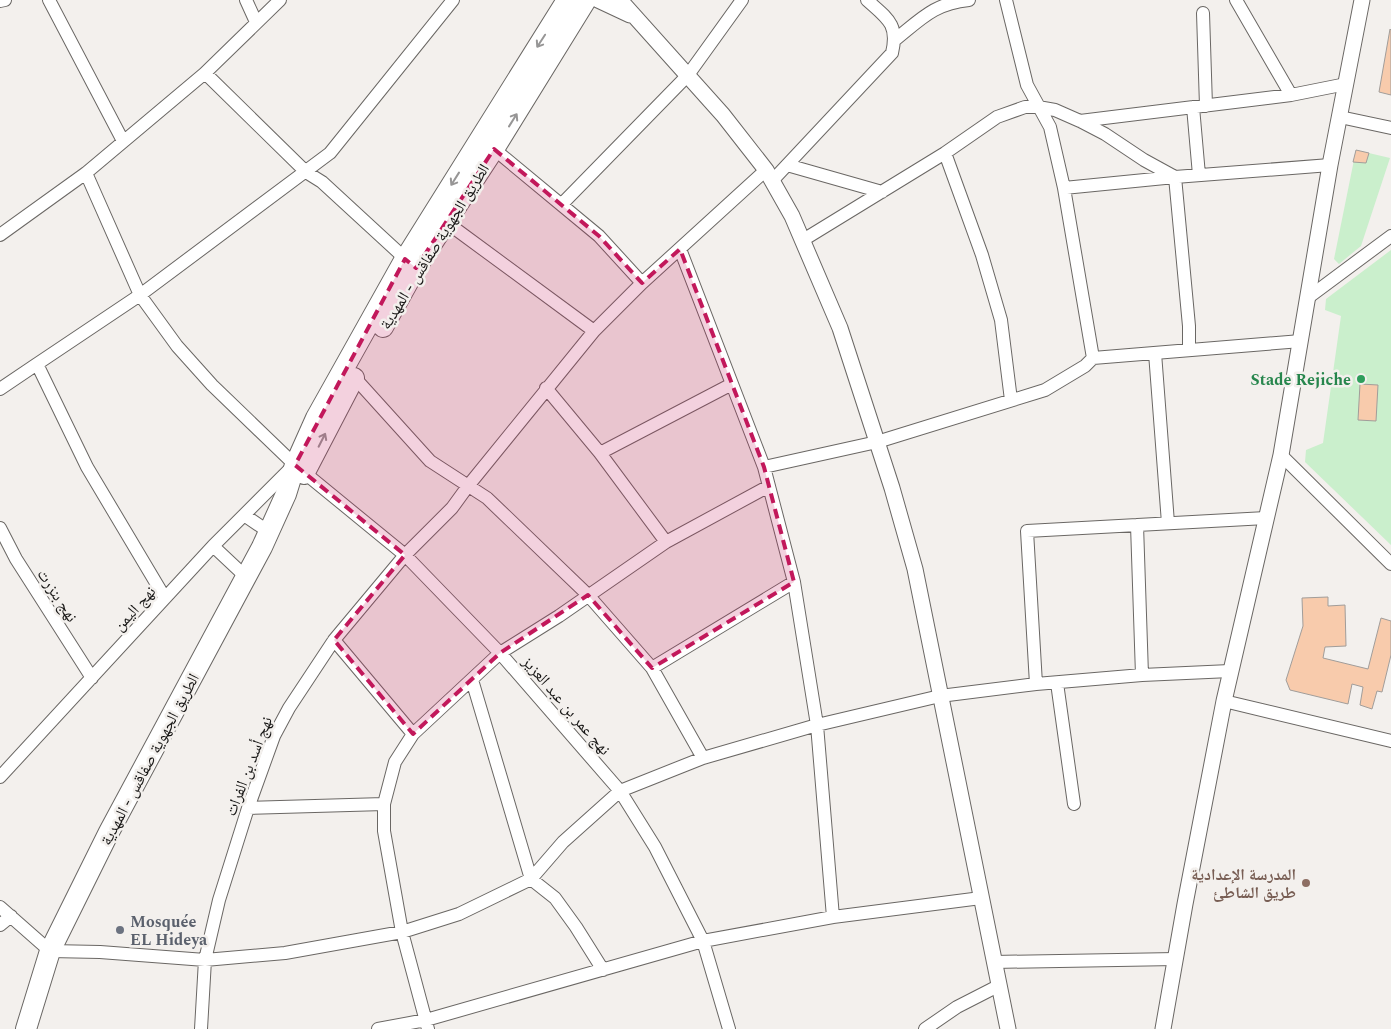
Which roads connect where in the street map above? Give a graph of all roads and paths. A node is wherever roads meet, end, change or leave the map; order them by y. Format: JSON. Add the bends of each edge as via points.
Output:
{"nodes":[{"id":1,"x":5,"y":0,"type":"edge"},
{"id":2,"x":48,"y":0,"type":"edge"},
{"id":3,"x":246,"y":0,"type":"edge"},
{"id":4,"x":280,"y":0,"type":"edge"},
{"id":5,"x":453,"y":0,"type":"edge"},
{"id":6,"x":567,"y":0,"type":"edge"},
{"id":7,"x":586,"y":0,"type":"edge"},
{"id":8,"x":598,"y":0,"type":"edge"},
{"id":9,"x":620,"y":0,"type":"edge"},
{"id":10,"x":742,"y":0,"type":"edge"},
{"id":11,"x":867,"y":0,"type":"edge"},
{"id":12,"x":969,"y":0,"type":"edge"},
{"id":13,"x":1006,"y":0,"type":"edge"},
{"id":14,"x":1236,"y":0,"type":"edge"},
{"id":15,"x":1362,"y":0,"type":"edge"},
{"id":16,"x":0,"y":2,"type":"edge"},
{"id":17,"x":1203,"y":13,"type":"dead end"},
{"id":18,"x":634,"y":16,"type":"junction"},
{"id":19,"x":256,"y":22,"type":"junction"},
{"id":20,"x":896,"y":39,"type":"junction"},
{"id":21,"x":205,"y":73,"type":"junction"},
{"id":22,"x":688,"y":75,"type":"junction"},
{"id":23,"x":1346,"y":84,"type":"junction"},
{"id":24,"x":1291,"y":95,"type":"junction"},
{"id":25,"x":1199,"y":106,"type":"junction"},
{"id":26,"x":1038,"y":107,"type":"junction"},
{"id":27,"x":1340,"y":116,"type":"junction"},
{"id":28,"x":1080,"y":121,"type":"junction"},
{"id":29,"x":1391,"y":128,"type":"edge"},
{"id":30,"x":123,"y":142,"type":"junction"},
{"id":31,"x":494,"y":149,"type":"junction"},
{"id":32,"x":945,"y":153,"type":"junction"},
{"id":33,"x":787,"y":165,"type":"junction"},
{"id":34,"x":1330,"y":165,"type":"junction"},
{"id":35,"x":306,"y":172,"type":"junction"},
{"id":36,"x":86,"y":173,"type":"junction"},
{"id":37,"x":1199,"y":175,"type":"junction"},
{"id":38,"x":769,"y":176,"type":"junction"},
{"id":39,"x":1175,"y":177,"type":"junction"},
{"id":40,"x":1064,"y":188,"type":"junction"},
{"id":41,"x":882,"y":192,"type":"junction"},
{"id":42,"x":562,"y":204,"type":"junction"},
{"id":43,"x":446,"y":222,"type":"junction"},
{"id":44,"x":0,"y":233,"type":"edge"},
{"id":45,"x":1391,"y":236,"type":"edge"},
{"id":46,"x":803,"y":240,"type":"junction"},
{"id":47,"x":680,"y":249,"type":"junction"},
{"id":48,"x":411,"y":264,"type":"junction"},
{"id":49,"x":642,"y":283,"type":"junction"},
{"id":50,"x":140,"y":295,"type":"junction"},
{"id":51,"x":1308,"y":297,"type":"junction"},
{"id":52,"x":594,"y":331,"type":"junction"},
{"id":53,"x":1301,"y":341,"type":"junction"},
{"id":54,"x":1189,"y":350,"type":"junction"},
{"id":55,"x":1155,"y":353,"type":"junction"},
{"id":56,"x":1093,"y":358,"type":"junction"},
{"id":57,"x":37,"y":364,"type":"junction"},
{"id":58,"x":354,"y":377,"type":"junction"},
{"id":59,"x":732,"y":384,"type":"junction"},
{"id":60,"x":546,"y":388,"type":"junction"},
{"id":61,"x":0,"y":389,"type":"edge"},
{"id":62,"x":1011,"y":400,"type":"junction"},
{"id":63,"x":877,"y":442,"type":"junction"},
{"id":64,"x":600,"y":453,"type":"junction"},
{"id":65,"x":1281,"y":455,"type":"junction"},
{"id":66,"x":300,"y":468,"type":"junction"},
{"id":67,"x":764,"y":468,"type":"junction"},
{"id":68,"x":468,"y":486,"type":"junction"},
{"id":69,"x":769,"y":486,"type":"junction"},
{"id":70,"x":244,"y":515,"type":"junction"},
{"id":71,"x":1266,"y":518,"type":"junction"},
{"id":72,"x":1168,"y":523,"type":"junction"},
{"id":73,"x":1137,"y":525,"type":"junction"},
{"id":74,"x":0,"y":528,"type":"edge"},
{"id":75,"x":270,"y":532,"type":"junction"},
{"id":76,"x":666,"y":542,"type":"junction"},
{"id":77,"x":213,"y":546,"type":"junction"},
{"id":78,"x":405,"y":555,"type":"junction"},
{"id":79,"x":1391,"y":564,"type":"edge"},
{"id":80,"x":246,"y":577,"type":"junction"},
{"id":81,"x":794,"y":582,"type":"junction"},
{"id":82,"x":588,"y":595,"type":"junction"},
{"id":83,"x":165,"y":598,"type":"junction"},
{"id":84,"x":334,"y":640,"type":"junction"},
{"id":85,"x":500,"y":653,"type":"junction"},
{"id":86,"x":652,"y":668,"type":"junction"},
{"id":87,"x":1230,"y":671,"type":"junction"},
{"id":88,"x":1142,"y":675,"type":"junction"},
{"id":89,"x":92,"y":678,"type":"junction"},
{"id":90,"x":472,"y":680,"type":"junction"},
{"id":91,"x":1057,"y":683,"type":"junction"},
{"id":92,"x":1036,"y":684,"type":"junction"},
{"id":93,"x":940,"y":696,"type":"junction"},
{"id":94,"x":1224,"y":701,"type":"junction"},
{"id":95,"x":817,"y":725,"type":"junction"},
{"id":96,"x":413,"y":734,"type":"junction"},
{"id":97,"x":1391,"y":742,"type":"edge"},
{"id":98,"x":703,"y":758,"type":"junction"},
{"id":99,"x":2,"y":770,"type":"edge"},
{"id":100,"x":620,"y":791,"type":"junction"},
{"id":101,"x":384,"y":804,"type":"junction"},
{"id":102,"x":1074,"y":804,"type":"dead end"},
{"id":103,"x":248,"y":808,"type":"junction"},
{"id":104,"x":531,"y":879,"type":"junction"},
{"id":105,"x":981,"y":898,"type":"junction"},
{"id":106,"x":0,"y":907,"type":"edge"},
{"id":107,"x":11,"y":916,"type":"junction"},
{"id":108,"x":833,"y":917,"type":"junction"},
{"id":109,"x":0,"y":925,"type":"edge"},
{"id":110,"x":402,"y":932,"type":"junction"},
{"id":111,"x":703,"y":941,"type":"junction"},
{"id":112,"x":50,"y":951,"type":"junction"},
{"id":113,"x":1176,"y":958,"type":"junction"},
{"id":114,"x":205,"y":960,"type":"junction"},
{"id":115,"x":994,"y":962,"type":"junction"},
{"id":116,"x":603,"y":970,"type":"junction"},
{"id":117,"x":1000,"y":985,"type":"junction"},
{"id":118,"x":427,"y":1024,"type":"edge"},
{"id":119,"x":26,"y":1029,"type":"edge"},
{"id":120,"x":201,"y":1029,"type":"edge"},
{"id":121,"x":378,"y":1029,"type":"edge"},
{"id":122,"x":730,"y":1029,"type":"edge"},
{"id":123,"x":925,"y":1029,"type":"edge"},
{"id":124,"x":1008,"y":1029,"type":"edge"},
{"id":125,"x":1163,"y":1029,"type":"edge"}],
"edges":[{"from":1,"to":16,"type":"street"},
{"from":2,"to":30,"type":"street"},
{"from":3,"to":19,"type":"street"},
{"from":4,"to":19,"type":"street"},
{"from":5,"to":35,"type":"street","via":[[330,153]]},
{"from":6,"to":48,"type":"main road","name":"الطريق الجهوية صفاقس - المهدية","one_way":true},
{"from":31,"to":7,"type":"main road","name":"الطريق الجهوية صفاقس - المهدية","one_way":true},
{"from":8,"to":18,"type":"street"},
{"from":9,"to":18,"type":"street"},
{"from":10,"to":22,"type":"street"},
{"from":11,"to":20,"type":"street","via":[[892,24]]},
{"from":12,"to":20,"type":"street","via":[[941,5]]},
{"from":13,"to":26,"type":"street","via":[[1027,85]]},
{"from":14,"to":24,"type":"street"},
{"from":15,"to":23,"type":"street"},
{"from":17,"to":25,"type":"street"},
{"from":18,"to":22,"type":"street"},
{"from":19,"to":21,"type":"street"},
{"from":20,"to":33,"type":"street","name":"نهج أسد بن الفرات","via":[[892,53]]},
{"from":21,"to":30,"type":"street"},
{"from":21,"to":35,"type":"street"},
{"from":22,"to":38,"type":"street"},
{"from":22,"to":42,"type":"street"},
{"from":23,"to":24,"type":"street"},
{"from":23,"to":27,"type":"street"},
{"from":24,"to":25,"type":"street"},
{"from":25,"to":28,"type":"street"},
{"from":25,"to":37,"type":"street"},
{"from":26,"to":28,"type":"street","via":[[1055,110]]},
{"from":26,"to":32,"type":"street","via":[[1025,107],[997,116]]},
{"from":26,"to":40,"type":"street","via":[[1050,127]]},
{"from":27,"to":29,"type":"street"},
{"from":27,"to":34,"type":"street"},
{"from":28,"to":39,"type":"street"},
{"from":30,"to":36,"type":"street"},
{"from":31,"to":42,"type":"street"},
{"from":31,"to":43,"type":"main road","name":"الطريق الجهوية صفاقس - المهدية"},
{"from":32,"to":41,"type":"street"},
{"from":32,"to":62,"type":"street","via":[[982,255],[1001,320]]},
{"from":33,"to":38,"type":"street","name":"نهج أسد بن الفرات"},
{"from":33,"to":41,"type":"street"},
{"from":34,"to":37,"type":"street"},
{"from":34,"to":51,"type":"street"},
{"from":35,"to":48,"type":"street","via":[[322,182]]},
{"from":35,"to":50,"type":"street"},
{"from":36,"to":44,"type":"street"},
{"from":36,"to":50,"type":"street","name":"نهج عمر بن عبد العزيز"},
{"from":37,"to":39,"type":"street"},
{"from":38,"to":46,"type":"street"},
{"from":38,"to":47,"type":"street","name":"نهج أسد بن الفرات"},
{"from":39,"to":40,"type":"street"},
{"from":39,"to":54,"type":"street"},
{"from":40,"to":56,"type":"street"},
{"from":41,"to":46,"type":"street"},
{"from":42,"to":49,"type":"street","via":[[600,236]]},
{"from":43,"to":48,"type":"main road","name":"الطريق الجهوية صفاقس - المهدية"},
{"from":43,"to":52,"type":"street"},
{"from":45,"to":51,"type":"street"},
{"from":46,"to":63,"type":"street","via":[[840,328]]},
{"from":47,"to":49,"type":"street","name":"نهج أسد بن الفرات"},
{"from":47,"to":59,"type":"street"},
{"from":48,"to":58,"type":"main road","name":"الطريق الجهوية صفاقس - المهدية"},
{"from":48,"to":66,"type":"main road","name":"الطريق الجهوية صفاقس - المهدية","via":[[316,418]]},
{"from":49,"to":52,"type":"street","name":"نهج أسد بن الفرات"},
{"from":50,"to":57,"type":"street"},
{"from":50,"to":66,"type":"street","name":"نهج عمر بن عبد العزيز","via":[[177,346],[212,385]]},
{"from":51,"to":53,"type":"street"},
{"from":52,"to":60,"type":"street","name":"نهج أسد بن الفرات"},
{"from":53,"to":54,"type":"street"},
{"from":53,"to":65,"type":"street"},
{"from":54,"to":55,"type":"street"},
{"from":55,"to":56,"type":"street"},
{"from":55,"to":72,"type":"street"},
{"from":56,"to":62,"type":"street","via":[[1045,390]]},
{"from":57,"to":61,"type":"street"},
{"from":57,"to":83,"type":"street","via":[[87,467]]},
{"from":66,"to":58,"type":"main road","name":"الطريق الجهوية صفاقس - المهدية","one_way":true},
{"from":58,"to":68,"type":"street","via":[[430,460]]},
{"from":59,"to":64,"type":"street"},
{"from":59,"to":67,"type":"street"},
{"from":60,"to":64,"type":"street"},
{"from":60,"to":68,"type":"street","name":"نهج أسد بن الفرات"},
{"from":62,"to":63,"type":"street"},
{"from":63,"to":67,"type":"street"},
{"from":63,"to":93,"type":"street","via":[[914,569]]},
{"from":64,"to":76,"type":"street"},
{"from":65,"to":71,"type":"street"},
{"from":65,"to":79,"type":"street"},
{"from":66,"to":70,"type":"street","name":"نهج اليمن"},
{"from":66,"to":75,"type":"main road","name":"الطريق الجهوية صفاقس - المهدية"},
{"from":66,"to":78,"type":"street","name":"نهج عمر بن عبد العزيز"},
{"from":67,"to":69,"type":"street"},
{"from":68,"to":78,"type":"street","name":"نهج أسد بن الفرات","via":[[452,508]]},
{"from":68,"to":82,"type":"street","via":[[488,498]]},
{"from":69,"to":76,"type":"street"},
{"from":69,"to":81,"type":"street"},
{"from":70,"to":75,"type":"street"},
{"from":70,"to":77,"type":"street","name":"نهج اليمن"},
{"from":71,"to":72,"type":"street"},
{"from":71,"to":87,"type":"street"},
{"from":72,"to":73,"type":"street"},
{"from":73,"to":88,"type":"street"},
{"from":73,"to":92,"type":"street","via":[[1028,531]]},
{"from":74,"to":89,"type":"street","name":"نهج بنزرت","via":[[16,560]]},
{"from":75,"to":80,"type":"main road","name":"الطريق الجهوية صفاقس - المهدية"},
{"from":76,"to":82,"type":"street"},
{"from":77,"to":80,"type":"street"},
{"from":77,"to":83,"type":"street","name":"نهج اليمن"},
{"from":78,"to":84,"type":"street","name":"نهج أسد بن الفرات"},
{"from":78,"to":85,"type":"street","name":"نهج عمر بن عبد العزيز"},
{"from":80,"to":112,"type":"main road","name":"الطريق الجهوية صفاقس - المهدية","via":[[109,832]]},
{"from":81,"to":86,"type":"street"},
{"from":81,"to":95,"type":"street"},
{"from":82,"to":85,"type":"street"},
{"from":82,"to":86,"type":"street"},
{"from":83,"to":89,"type":"street","name":"نهج اليمن"},
{"from":84,"to":96,"type":"street"},
{"from":84,"to":103,"type":"street","name":"نهج أسد بن الفرات","via":[[274,736]]},
{"from":85,"to":90,"type":"street"},
{"from":85,"to":100,"type":"street","name":"نهج عمر بن عبد العزيز"},
{"from":86,"to":98,"type":"street"},
{"from":87,"to":88,"type":"street"},
{"from":87,"to":94,"type":"street"},
{"from":88,"to":91,"type":"street"},
{"from":89,"to":99,"type":"street","name":"نهج اليمن"},
{"from":90,"to":96,"type":"street"},
{"from":90,"to":104,"type":"street"},
{"from":91,"to":92,"type":"street"},
{"from":91,"to":102,"type":"street"},
{"from":92,"to":93,"type":"street"},
{"from":93,"to":95,"type":"street"},
{"from":93,"to":105,"type":"street"},
{"from":94,"to":97,"type":"street"},
{"from":94,"to":113,"type":"street"},
{"from":95,"to":98,"type":"street"},
{"from":95,"to":108,"type":"street"},
{"from":96,"to":101,"type":"street","via":[[396,762]]},
{"from":98,"to":100,"type":"street"},
{"from":100,"to":104,"type":"street","via":[[563,842]]},
{"from":100,"to":111,"type":"street","name":"نهج عمر بن عبد العزيز","via":[[655,846]]},
{"from":101,"to":103,"type":"street"},
{"from":101,"to":110,"type":"street","via":[[384,831]]},
{"from":103,"to":114,"type":"street","name":"نهج أسد بن الفرات"},
{"from":104,"to":110,"type":"street","via":[[460,914]]},
{"from":104,"to":116,"type":"street","via":[[555,898]]},
{"from":105,"to":108,"type":"street"},
{"from":105,"to":115,"type":"street"},
{"from":106,"to":107,"type":"street"},
{"from":107,"to":109,"type":"street"},
{"from":107,"to":112,"type":"street"},
{"from":108,"to":111,"type":"street"},
{"from":110,"to":114,"type":"street","via":[[285,953]]},
{"from":110,"to":118,"type":"street"},
{"from":111,"to":116,"type":"street"},
{"from":111,"to":122,"type":"street","name":"نهج عمر بن عبد العزيز"},
{"from":112,"to":114,"type":"street"},
{"from":112,"to":119,"type":"main road","name":"الطريق الجهوية صفاقس - المهدية"},
{"from":113,"to":115,"type":"street"},
{"from":113,"to":125,"type":"street"},
{"from":114,"to":120,"type":"street","name":"نهج أسد بن الفرات"},
{"from":115,"to":117,"type":"street"},
{"from":116,"to":118,"type":"street"},
{"from":117,"to":123,"type":"street","via":[[957,1007]]},
{"from":117,"to":124,"type":"street"},
{"from":118,"to":121,"type":"street"}]}
